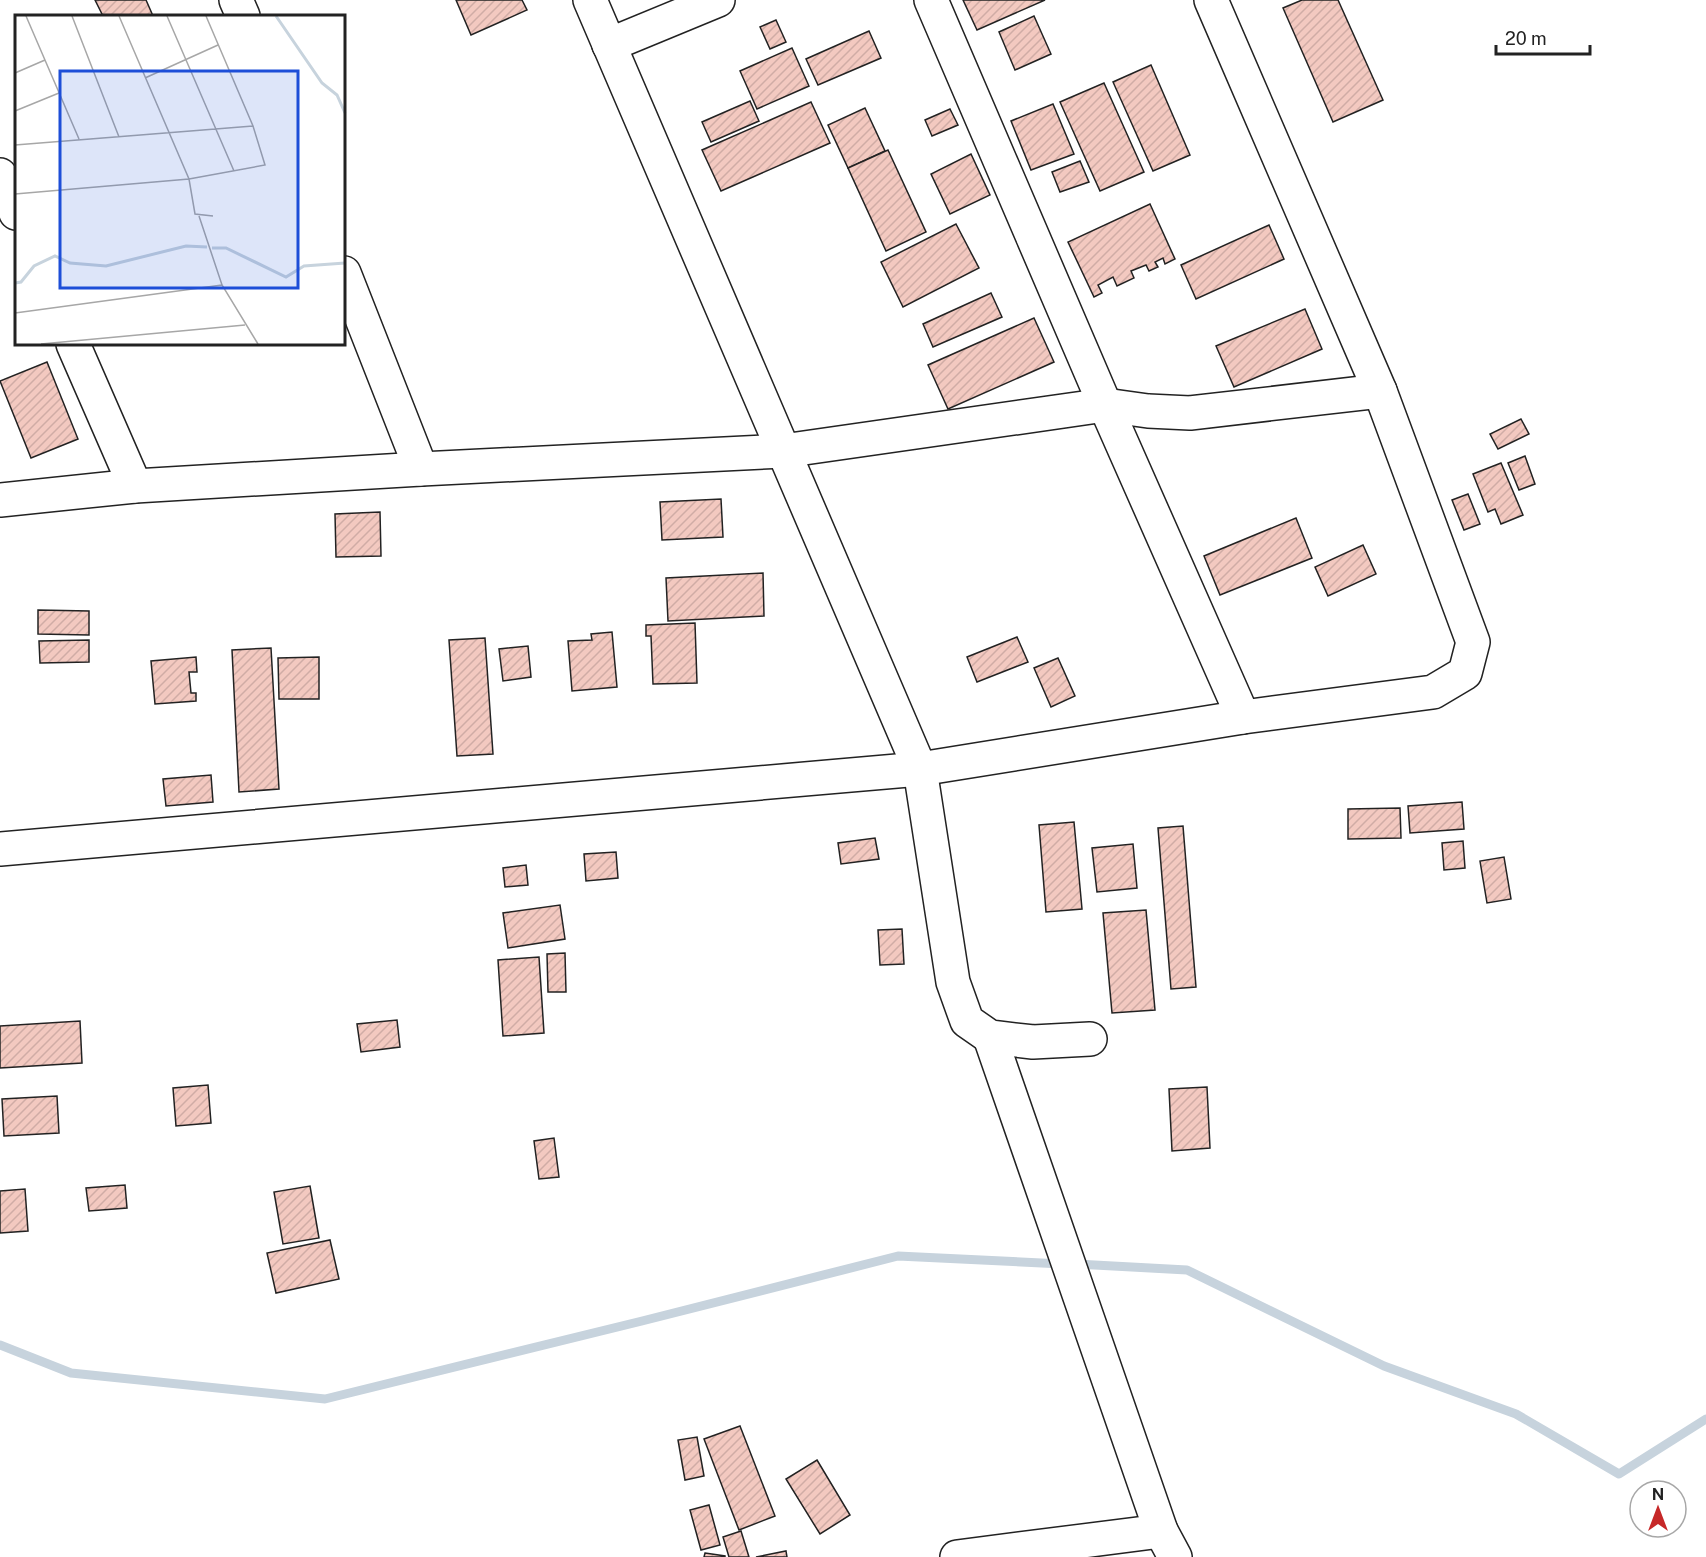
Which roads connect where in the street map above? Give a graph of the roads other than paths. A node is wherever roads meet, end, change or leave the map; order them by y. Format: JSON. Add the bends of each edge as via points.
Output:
{"nodes":[{"id":1,"x":236,"y":0,"type":"edge"},
{"id":2,"x":590,"y":0,"type":"edge"},
{"id":3,"x":718,"y":0,"type":"edge"},
{"id":4,"x":931,"y":0,"type":"edge"},
{"id":5,"x":1211,"y":0,"type":"edge"},
{"id":6,"x":243,"y":15,"type":"edge"},
{"id":7,"x":609,"y":45,"type":"junction"},
{"id":8,"x":0,"y":175,"type":"edge"},
{"id":9,"x":15,"y":211,"type":"edge"},
{"id":10,"x":345,"y":276,"type":"edge"},
{"id":11,"x":73,"y":345,"type":"edge"},
{"id":12,"x":1380,"y":391,"type":"junction"},
{"id":13,"x":1105,"y":405,"type":"junction"},
{"id":14,"x":783,"y":451,"type":"junction"},
{"id":15,"x":421,"y":469,"type":"junction"},
{"id":16,"x":135,"y":486,"type":"junction"},
{"id":17,"x":0,"y":500,"type":"edge"},
{"id":18,"x":1243,"y":717,"type":"junction"},
{"id":19,"x":920,"y":769,"type":"junction"},
{"id":20,"x":0,"y":849,"type":"edge"},
{"id":21,"x":990,"y":1037,"type":"junction"},
{"id":22,"x":1090,"y":1039,"type":"dead end"},
{"id":23,"x":1168,"y":1544,"type":"edge"},
{"id":24,"x":957,"y":1557,"type":"edge"}],
"edges":[{"from":1,"to":6,"type":"street"},
{"from":2,"to":7,"type":"street"},
{"from":3,"to":7,"type":"street"},
{"from":4,"to":13,"type":"street"},
{"from":5,"to":12,"type":"street"},
{"from":7,"to":14,"type":"street"},
{"from":8,"to":9,"type":"street"},
{"from":10,"to":15,"type":"street"},
{"from":11,"to":16,"type":"street"},
{"from":12,"to":13,"type":"street","via":[[1190,413]]},
{"from":12,"to":18,"type":"street","via":[[1473,642],[1465,673],[1432,692]]},
{"from":13,"to":14,"type":"street"},
{"from":13,"to":18,"type":"street"},
{"from":14,"to":15,"type":"street"},
{"from":14,"to":19,"type":"street"},
{"from":15,"to":16,"type":"street"},
{"from":16,"to":17,"type":"street"},
{"from":18,"to":19,"type":"street"},
{"from":19,"to":20,"type":"street"},
{"from":19,"to":21,"type":"street","via":[[953,982],[967,1021]]},
{"from":21,"to":22,"type":"street","via":[[1033,1042]]},
{"from":21,"to":23,"type":"street"},
{"from":23,"to":24,"type":"street"}]}
